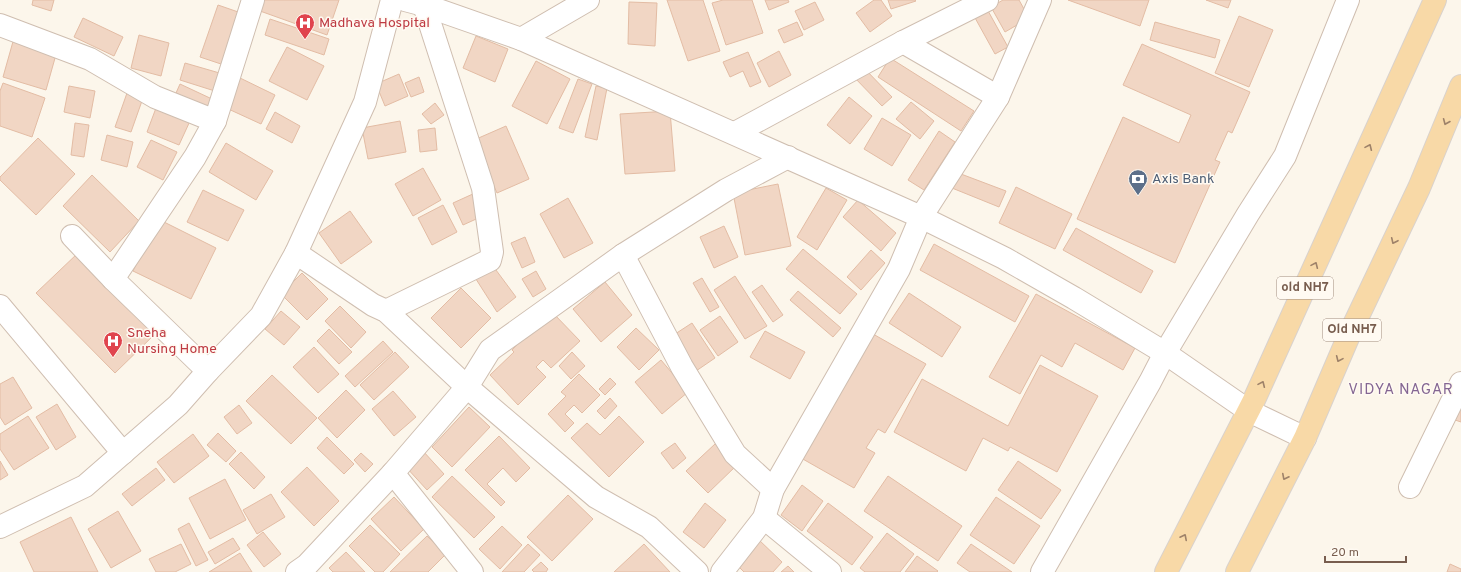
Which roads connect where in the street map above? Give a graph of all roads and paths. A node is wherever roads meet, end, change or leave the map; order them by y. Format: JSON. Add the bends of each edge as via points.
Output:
{"nodes":[{"id":1,"x":253,"y":0,"type":"edge"},
{"id":2,"x":392,"y":0,"type":"edge"},
{"id":3,"x":588,"y":0,"type":"edge"},
{"id":4,"x":987,"y":0,"type":"edge"},
{"id":5,"x":1040,"y":0,"type":"edge"},
{"id":6,"x":1348,"y":0,"type":"edge"},
{"id":7,"x":1435,"y":0,"type":"edge"},
{"id":8,"x":415,"y":2,"type":"edge"},
{"id":9,"x":0,"y":25,"type":"edge"},
{"id":10,"x":521,"y":39,"type":"junction"},
{"id":11,"x":903,"y":42,"type":"junction"},
{"id":12,"x":1461,"y":86,"type":"edge"},
{"id":13,"x":998,"y":97,"type":"junction"},
{"id":14,"x":215,"y":121,"type":"junction"},
{"id":15,"x":734,"y":133,"type":"junction"},
{"id":16,"x":788,"y":157,"type":"junction"},
{"id":17,"x":921,"y":217,"type":"junction"},
{"id":18,"x":72,"y":236,"type":"dead end"},
{"id":19,"x":296,"y":253,"type":"junction"},
{"id":20,"x":623,"y":255,"type":"junction"},
{"id":21,"x":113,"y":279,"type":"junction"},
{"id":22,"x":0,"y":306,"type":"edge"},
{"id":23,"x":386,"y":311,"type":"junction"},
{"id":24,"x":1165,"y":353,"type":"junction"},
{"id":25,"x":208,"y":371,"type":"junction"},
{"id":26,"x":1461,"y":383,"type":"edge"},
{"id":27,"x":467,"y":387,"type":"junction"},
{"id":28,"x":1249,"y":411,"type":"junction"},
{"id":29,"x":1305,"y":438,"type":"junction"},
{"id":30,"x":124,"y":453,"type":"junction"},
{"id":31,"x":393,"y":473,"type":"junction"},
{"id":32,"x":1410,"y":487,"type":"dead end"},
{"id":33,"x":773,"y":489,"type":"junction"},
{"id":34,"x":764,"y":518,"type":"junction"},
{"id":35,"x":0,"y":528,"type":"edge"},
{"id":36,"x":297,"y":572,"type":"edge"},
{"id":37,"x":472,"y":572,"type":"edge"},
{"id":38,"x":697,"y":572,"type":"edge"},
{"id":39,"x":722,"y":572,"type":"edge"},
{"id":40,"x":830,"y":572,"type":"edge"},
{"id":41,"x":1042,"y":572,"type":"edge"},
{"id":42,"x":1166,"y":572,"type":"edge"},
{"id":43,"x":1238,"y":572,"type":"edge"}],
"edges":[{"from":1,"to":14,"type":"street"},
{"from":2,"to":19,"type":"street","via":[[365,102]]},
{"from":3,"to":10,"type":"street"},
{"from":4,"to":11,"type":"street"},
{"from":5,"to":13,"type":"street"},
{"from":6,"to":24,"type":"street","via":[[1285,156]]},
{"from":28,"to":7,"type":"main road","number":"old NH7","one_way":true},
{"from":8,"to":10,"type":"street"},
{"from":8,"to":23,"type":"street","via":[[483,188],[492,252],[490,260]]},
{"from":9,"to":14,"type":"street","via":[[90,59],[155,97]]},
{"from":10,"to":15,"type":"street"},
{"from":11,"to":13,"type":"street"},
{"from":11,"to":15,"type":"street"},
{"from":12,"to":29,"type":"main road","number":"Old NH7","one_way":true,"via":[[1419,188],[1350,333]]},
{"from":13,"to":17,"type":"street"},
{"from":14,"to":21,"type":"street","via":[[195,157]]},
{"from":15,"to":16,"type":"street"},
{"from":16,"to":17,"type":"street"},
{"from":16,"to":20,"type":"street","via":[[726,190]]},
{"from":17,"to":24,"type":"street","via":[[1004,258]]},
{"from":17,"to":33,"type":"street","via":[[899,269]]},
{"from":18,"to":21,"type":"street"},
{"from":19,"to":23,"type":"street"},
{"from":19,"to":25,"type":"street","via":[[260,316]]},
{"from":20,"to":27,"type":"street","via":[[490,350]]},
{"from":20,"to":33,"type":"street","via":[[682,367],[735,454]]},
{"from":21,"to":25,"type":"street"},
{"from":22,"to":30,"type":"street"},
{"from":23,"to":27,"type":"street"},
{"from":24,"to":28,"type":"street"},
{"from":24,"to":41,"type":"street"},
{"from":25,"to":30,"type":"street","via":[[178,405]]},
{"from":26,"to":32,"type":"street"},
{"from":27,"to":31,"type":"street"},
{"from":27,"to":38,"type":"street","via":[[596,497],[649,527]]},
{"from":28,"to":29,"type":"street"},
{"from":42,"to":28,"type":"main road","number":"old NH7","one_way":true},
{"from":29,"to":43,"type":"main road","number":"Old NH7","one_way":true},
{"from":30,"to":35,"type":"street","via":[[85,486]]},
{"from":31,"to":36,"type":"street","via":[[307,565]]},
{"from":31,"to":37,"type":"street"},
{"from":33,"to":34,"type":"street"},
{"from":34,"to":39,"type":"street"},
{"from":34,"to":40,"type":"street"}]}
